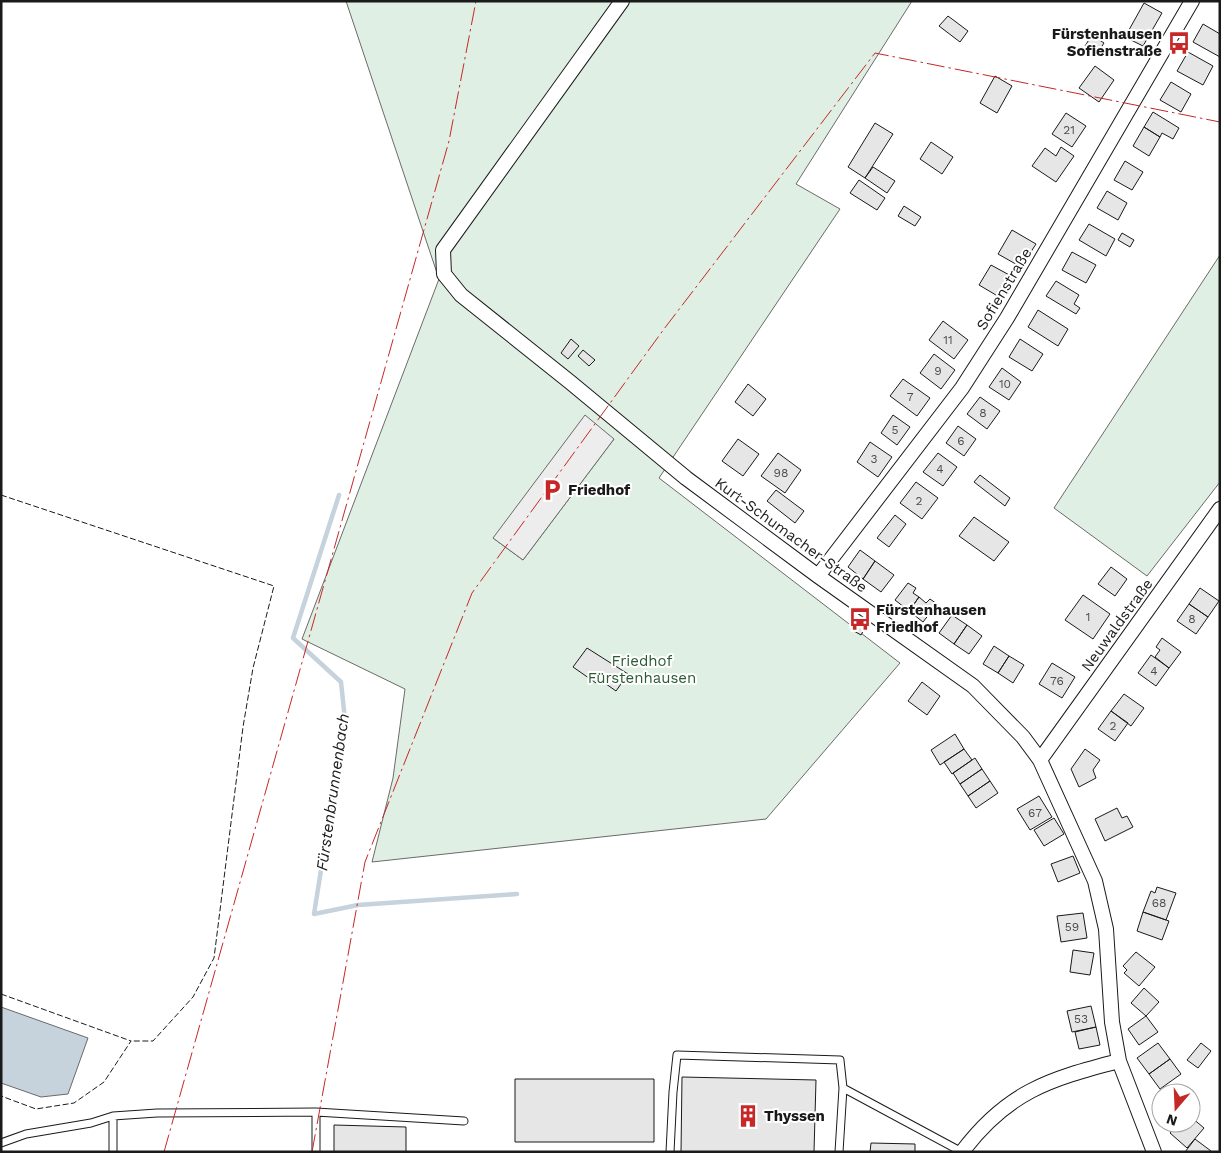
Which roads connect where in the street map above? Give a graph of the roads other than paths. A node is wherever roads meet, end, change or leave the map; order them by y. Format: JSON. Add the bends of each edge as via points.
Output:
{"nodes":[{"id":1,"x":622,"y":1,"type":"edge"},
{"id":2,"x":1192,"y":1,"type":"edge"},
{"id":3,"x":1220,"y":508,"type":"edge"},
{"id":4,"x":818,"y":576,"type":"junction"},
{"id":5,"x":1040,"y":760,"type":"junction"},
{"id":6,"x":1119,"y":1061,"type":"junction"},
{"id":7,"x":844,"y":1088,"type":"junction"},
{"id":8,"x":316,"y":1112,"type":"junction"},
{"id":9,"x":113,"y":1116,"type":"junction"},
{"id":10,"x":464,"y":1121,"type":"dead end"},
{"id":11,"x":1,"y":1143,"type":"edge"},
{"id":12,"x":114,"y":1152,"type":"edge"},
{"id":13,"x":316,"y":1152,"type":"edge"},
{"id":14,"x":670,"y":1152,"type":"edge"},
{"id":15,"x":839,"y":1152,"type":"edge"},
{"id":16,"x":962,"y":1152,"type":"edge"},
{"id":17,"x":1154,"y":1152,"type":"edge"}],
"edges":[{"from":1,"to":4,"type":"street","name":"Kurt-Schumacher-Straße","via":[[443,250],[444,274],[461,295],[686,478]]},
{"from":2,"to":4,"type":"street","name":"Sofienstraße","via":[[962,388]]},
{"from":3,"to":5,"type":"street","name":"Neuwaldstraße"},
{"from":4,"to":5,"type":"street","name":"Kurt-Schumacher-Straße","via":[[973,686],[1023,737]]},
{"from":5,"to":6,"type":"street","name":"Kurt-Schumacher-Straße","via":[[1095,881],[1106,929],[1112,1022]]},
{"from":6,"to":16,"type":"street","via":[[1071,1074],[1018,1096],[980,1128]]},
{"from":6,"to":17,"type":"street","name":"Kurt-Schumacher-Straße"},
{"from":7,"to":14,"type":"lane","via":[[840,1060],[677,1055]]},
{"from":7,"to":15,"type":"lane"},
{"from":7,"to":16,"type":"lane"},
{"from":8,"to":9,"type":"lane"},
{"from":8,"to":10,"type":"lane"},
{"from":8,"to":13,"type":"lane"},
{"from":9,"to":11,"type":"lane","via":[[92,1123],[26,1134]]},
{"from":9,"to":12,"type":"lane"}]}
